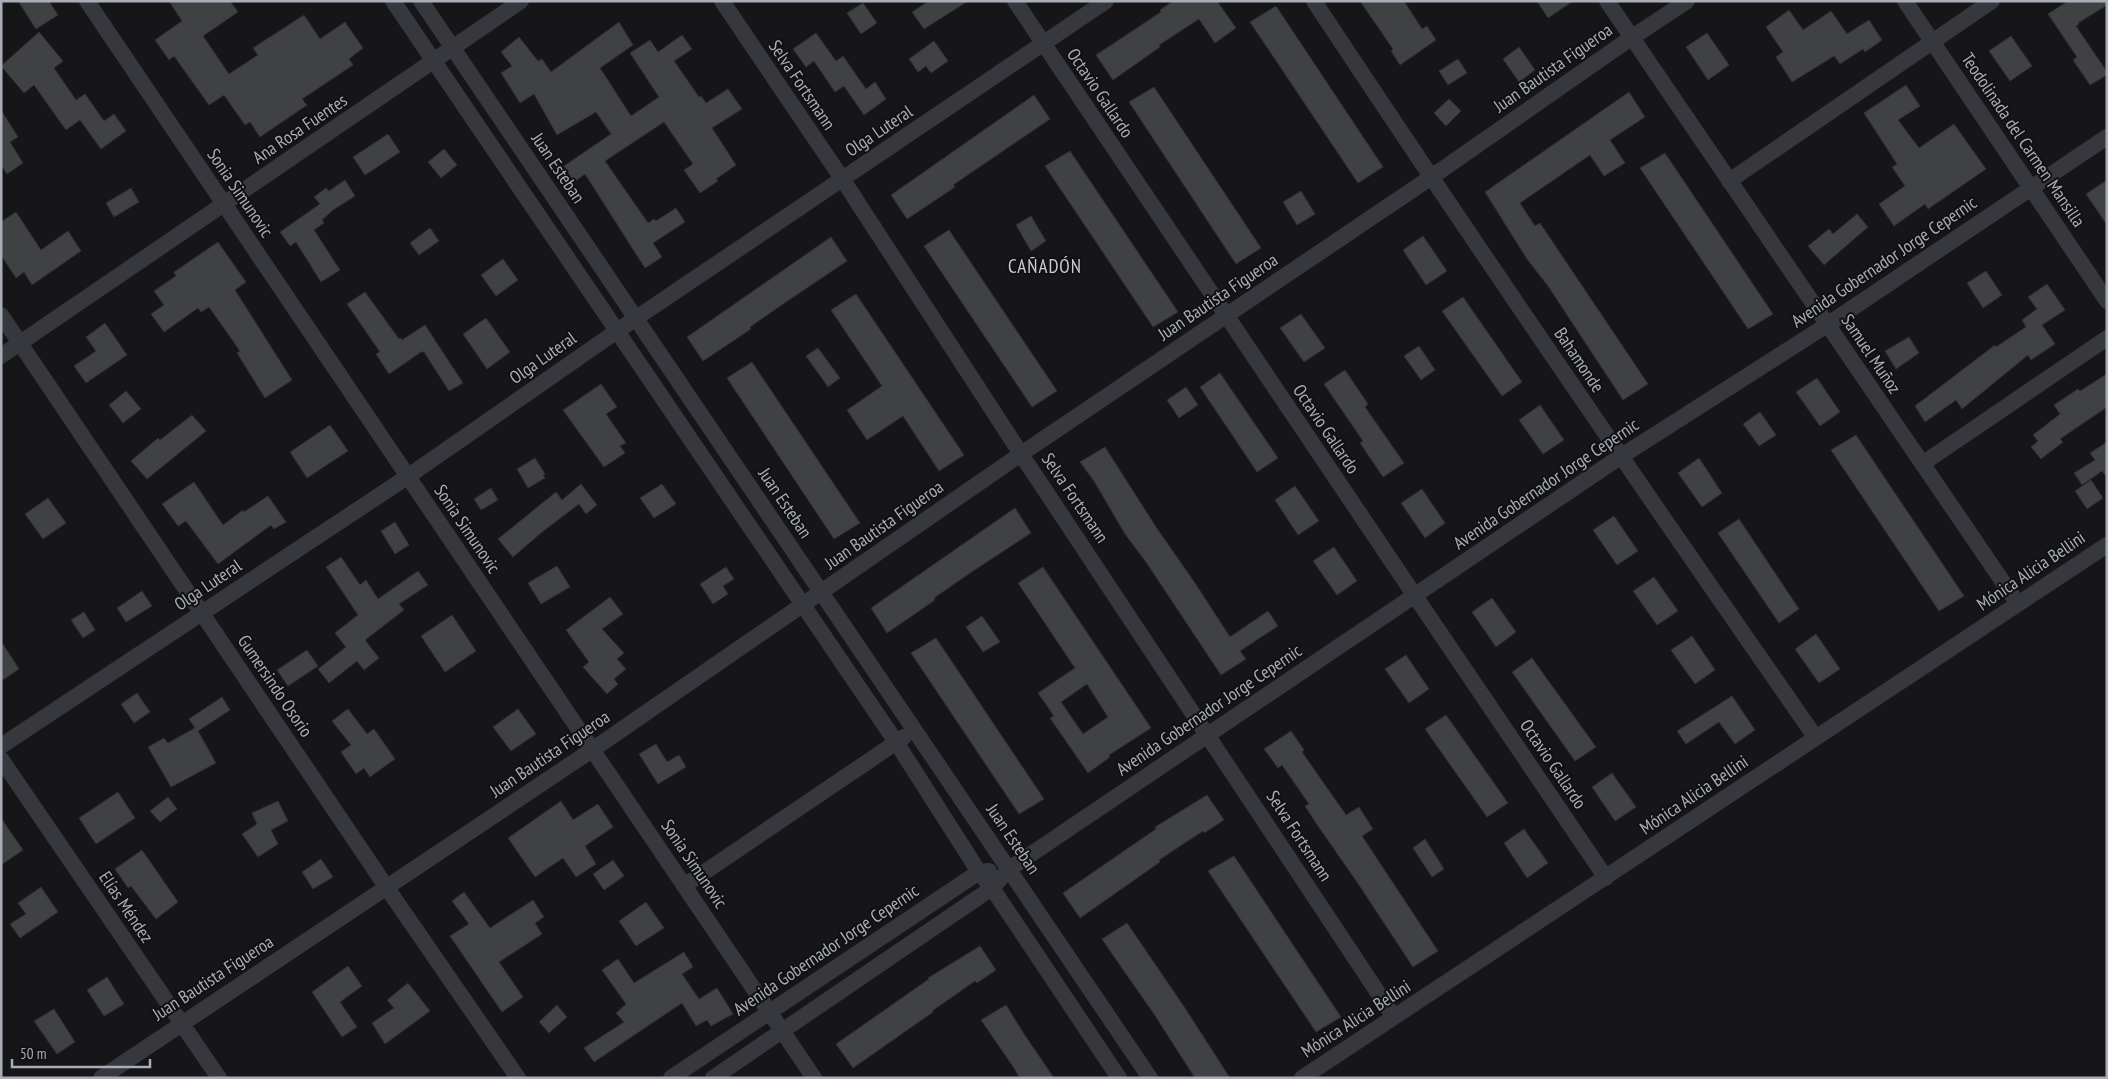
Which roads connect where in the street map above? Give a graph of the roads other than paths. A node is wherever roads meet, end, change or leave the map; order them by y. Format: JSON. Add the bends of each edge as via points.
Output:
{"nodes":[{"id":1,"x":87,"y":1,"type":"edge"},
{"id":2,"x":393,"y":1,"type":"edge"},
{"id":3,"x":421,"y":1,"type":"edge"},
{"id":4,"x":521,"y":1,"type":"edge"},
{"id":5,"x":722,"y":1,"type":"edge"},
{"id":6,"x":1015,"y":1,"type":"edge"},
{"id":7,"x":1106,"y":1,"type":"edge"},
{"id":8,"x":1314,"y":1,"type":"edge"},
{"id":9,"x":1607,"y":1,"type":"edge"},
{"id":10,"x":1687,"y":1,"type":"edge"},
{"id":11,"x":1905,"y":1,"type":"edge"},
{"id":12,"x":1992,"y":1,"type":"edge"},
{"id":13,"x":1631,"y":38,"type":"junction"},
{"id":14,"x":1932,"y":42,"type":"junction"},
{"id":15,"x":1043,"y":44,"type":"junction"},
{"id":16,"x":452,"y":48,"type":"junction"},
{"id":17,"x":434,"y":61,"type":"junction"},
{"id":18,"x":2107,"y":137,"type":"edge"},
{"id":19,"x":1430,"y":178,"type":"junction"},
{"id":20,"x":843,"y":180,"type":"junction"},
{"id":21,"x":1729,"y":180,"type":"junction"},
{"id":22,"x":2030,"y":188,"type":"junction"},
{"id":23,"x":224,"y":205,"type":"junction"},
{"id":24,"x":2107,"y":301,"type":"edge"},
{"id":25,"x":1,"y":316,"type":"edge"},
{"id":26,"x":1226,"y":316,"type":"junction"},
{"id":27,"x":636,"y":318,"type":"junction"},
{"id":28,"x":1827,"y":325,"type":"junction"},
{"id":29,"x":617,"y":331,"type":"junction"},
{"id":30,"x":2107,"y":338,"type":"edge"},
{"id":31,"x":20,"y":344,"type":"junction"},
{"id":32,"x":1,"y":356,"type":"edge"},
{"id":33,"x":1021,"y":454,"type":"junction"},
{"id":34,"x":1620,"y":457,"type":"junction"},
{"id":35,"x":1922,"y":464,"type":"junction"},
{"id":36,"x":407,"y":477,"type":"junction"},
{"id":37,"x":2107,"y":545,"type":"edge"},
{"id":38,"x":821,"y":592,"type":"junction"},
{"id":39,"x":1414,"y":596,"type":"junction"},
{"id":40,"x":2018,"y":604,"type":"junction"},
{"id":41,"x":803,"y":605,"type":"junction"},
{"id":42,"x":202,"y":613,"type":"junction"},
{"id":43,"x":914,"y":730,"type":"junction"},
{"id":44,"x":1209,"y":735,"type":"junction"},
{"id":45,"x":1816,"y":738,"type":"junction"},
{"id":46,"x":896,"y":742,"type":"junction"},
{"id":47,"x":1,"y":746,"type":"edge"},
{"id":48,"x":592,"y":750,"type":"junction"},
{"id":49,"x":1,"y":759,"type":"edge"},
{"id":50,"x":1009,"y":869,"type":"junction"},
{"id":51,"x":979,"y":872,"type":"junction"},
{"id":52,"x":1606,"y":878,"type":"junction"},
{"id":53,"x":684,"y":886,"type":"junction"},
{"id":54,"x":387,"y":888,"type":"junction"},
{"id":55,"x":992,"y":888,"type":"junction"},
{"id":56,"x":770,"y":1012,"type":"junction"},
{"id":57,"x":1394,"y":1017,"type":"junction"},
{"id":58,"x":181,"y":1023,"type":"junction"},
{"id":59,"x":782,"y":1030,"type":"junction"},
{"id":60,"x":101,"y":1078,"type":"edge"},
{"id":61,"x":219,"y":1078,"type":"edge"},
{"id":62,"x":518,"y":1078,"type":"edge"},
{"id":63,"x":671,"y":1078,"type":"edge"},
{"id":64,"x":713,"y":1078,"type":"edge"},
{"id":65,"x":814,"y":1078,"type":"edge"},
{"id":66,"x":1119,"y":1078,"type":"edge"},
{"id":67,"x":1150,"y":1078,"type":"edge"},
{"id":68,"x":1302,"y":1078,"type":"edge"}],
"edges":[{"from":1,"to":23,"type":"street","name":"Sonia Simunovic"},
{"from":2,"to":17,"type":"street"},
{"from":3,"to":16,"type":"street","name":"Juan Esteban"},
{"from":4,"to":16,"type":"street","name":"Ana Rosa Fuentes"},
{"from":5,"to":20,"type":"street","name":"Selva Fortsmann"},
{"from":6,"to":15,"type":"street","name":"Octavio Gallardo"},
{"from":7,"to":15,"type":"street","name":"Olga Luteral"},
{"from":8,"to":19,"type":"street","name":"Bahamonde"},
{"from":9,"to":13,"type":"street","name":"Samuel Muñoz"},
{"from":10,"to":13,"type":"street","name":"Juan Bautista Figueroa"},
{"from":11,"to":14,"type":"street","name":"Teodolinada del Carmen Mansilla"},
{"from":12,"to":14,"type":"street"},
{"from":13,"to":19,"type":"street","name":"Juan Bautista Figueroa"},
{"from":13,"to":21,"type":"street","name":"Samuel Muñoz"},
{"from":14,"to":21,"type":"street"},
{"from":14,"to":22,"type":"street","name":"Teodolinada del Carmen Mansilla"},
{"from":15,"to":20,"type":"street","name":"Olga Luteral"},
{"from":15,"to":26,"type":"street","name":"Octavio Gallardo"},
{"from":16,"to":17,"type":"street","name":"Ana Rosa Fuentes"},
{"from":16,"to":27,"type":"street","name":"Juan Esteban"},
{"from":17,"to":23,"type":"street","name":"Ana Rosa Fuentes"},
{"from":17,"to":29,"type":"street"},
{"from":18,"to":22,"type":"street","name":"Avenida Gobernador Jorge Cepernic"},
{"from":19,"to":26,"type":"street","name":"Juan Bautista Figueroa"},
{"from":19,"to":34,"type":"street","name":"Bahamonde"},
{"from":20,"to":27,"type":"street","name":"Olga Luteral"},
{"from":20,"to":33,"type":"street","name":"Selva Fortsmann"},
{"from":21,"to":28,"type":"street","name":"Samuel Muñoz"},
{"from":22,"to":24,"type":"street","name":"Teodolinada del Carmen Mansilla"},
{"from":22,"to":28,"type":"street","name":"Avenida Gobernador Jorge Cepernic"},
{"from":23,"to":31,"type":"street","name":"Ana Rosa Fuentes"},
{"from":23,"to":36,"type":"street","name":"Sonia Simunovic"},
{"from":25,"to":31,"type":"street","name":"Gumersindo Osorio"},
{"from":26,"to":33,"type":"street","name":"Juan Bautista Figueroa"},
{"from":26,"to":39,"type":"street","name":"Octavio Gallardo"},
{"from":27,"to":29,"type":"street","name":"Olga Luteral"},
{"from":27,"to":38,"type":"street","name":"Juan Esteban"},
{"from":28,"to":34,"type":"street","name":"Avenida Gobernador Jorge Cepernic"},
{"from":28,"to":35,"type":"street","name":"Samuel Muñoz"},
{"from":29,"to":36,"type":"street","name":"Olga Luteral"},
{"from":29,"to":41,"type":"street"},
{"from":30,"to":35,"type":"street"},
{"from":31,"to":32,"type":"street","name":"Ana Rosa Fuentes"},
{"from":31,"to":42,"type":"street","name":"Gumersindo Osorio"},
{"from":33,"to":38,"type":"street","name":"Juan Bautista Figueroa"},
{"from":33,"to":44,"type":"street","name":"Selva Fortsmann"},
{"from":34,"to":39,"type":"street","name":"Avenida Gobernador Jorge Cepernic"},
{"from":34,"to":45,"type":"street","name":"Bahamonde"},
{"from":35,"to":40,"type":"street","name":"Samuel Muñoz"},
{"from":36,"to":42,"type":"street","name":"Olga Luteral"},
{"from":36,"to":48,"type":"street","name":"Sonia Simunovic"},
{"from":37,"to":40,"type":"street","name":"Mónica Alicia Bellini"},
{"from":38,"to":41,"type":"street","name":"Juan Bautista Figueroa"},
{"from":38,"to":43,"type":"street","name":"Juan Esteban"},
{"from":39,"to":44,"type":"street","name":"Avenida Gobernador Jorge Cepernic"},
{"from":39,"to":52,"type":"street","name":"Octavio Gallardo"},
{"from":40,"to":45,"type":"street","name":"Mónica Alicia Bellini"},
{"from":41,"to":46,"type":"street"},
{"from":41,"to":48,"type":"street","name":"Juan Bautista Figueroa"},
{"from":42,"to":47,"type":"street","name":"Olga Luteral"},
{"from":42,"to":54,"type":"street","name":"Gumersindo Osorio"},
{"from":43,"to":46,"type":"street"},
{"from":43,"to":50,"type":"street","name":"Juan Esteban"},
{"from":44,"to":50,"type":"street","name":"Avenida Gobernador Jorge Cepernic"},
{"from":44,"to":57,"type":"street","name":"Selva Fortsmann"},
{"from":45,"to":52,"type":"street","name":"Mónica Alicia Bellini"},
{"from":46,"to":51,"type":"street"},
{"from":46,"to":53,"type":"street"},
{"from":48,"to":53,"type":"street","name":"Sonia Simunovic"},
{"from":48,"to":54,"type":"street","name":"Juan Bautista Figueroa"},
{"from":49,"to":58,"type":"street","name":"Elías Méndez"},
{"from":50,"to":51,"type":"street","name":"Avenida Gobernador Jorge Cepernic"},
{"from":50,"to":55,"type":"street","name":"Avenida Gobernador Jorge Cepernic"},
{"from":50,"to":67,"type":"street","name":"Juan Esteban"},
{"from":51,"to":55,"type":"street"},
{"from":51,"to":56,"type":"street","name":"Avenida Gobernador Jorge Cepernic"},
{"from":52,"to":57,"type":"street","name":"Mónica Alicia Bellini"},
{"from":53,"to":56,"type":"street","name":"Sonia Simunovic"},
{"from":54,"to":58,"type":"street","name":"Juan Bautista Figueroa"},
{"from":54,"to":62,"type":"street","name":"Gumersindo Osorio"},
{"from":55,"to":59,"type":"street","name":"Avenida Gobernador Jorge Cepernic"},
{"from":55,"to":66,"type":"street"},
{"from":56,"to":59,"type":"street","name":"Sonia Simunovic"},
{"from":56,"to":63,"type":"street","name":"Avenida Gobernador Jorge Cepernic"},
{"from":57,"to":68,"type":"street","name":"Mónica Alicia Bellini"},
{"from":58,"to":60,"type":"street","name":"Juan Bautista Figueroa"},
{"from":58,"to":61,"type":"street","name":"Elías Méndez"},
{"from":59,"to":64,"type":"street","name":"Avenida Gobernador Jorge Cepernic"},
{"from":59,"to":65,"type":"street","name":"Sonia Simunovic"}]}
